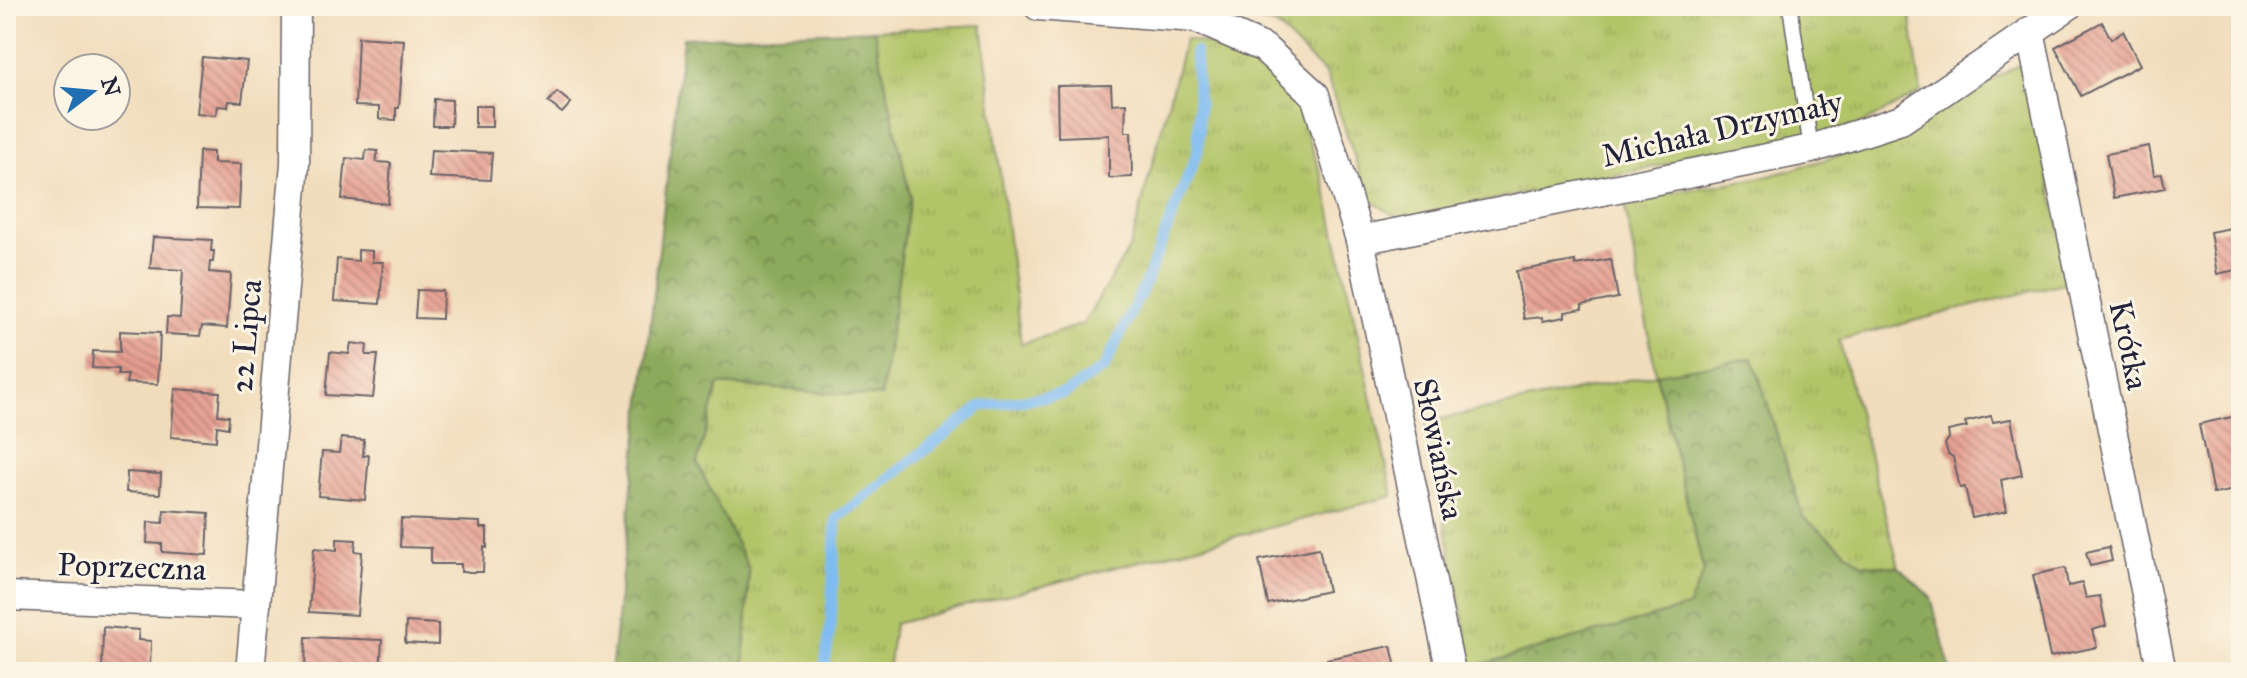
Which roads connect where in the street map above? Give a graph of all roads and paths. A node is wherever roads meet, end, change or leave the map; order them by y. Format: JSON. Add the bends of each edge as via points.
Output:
{"nodes":[{"id":1,"x":296,"y":6,"type":"edge"},
{"id":2,"x":1038,"y":6,"type":"edge"},
{"id":3,"x":1790,"y":6,"type":"edge"},
{"id":4,"x":2068,"y":6,"type":"edge"},
{"id":5,"x":2030,"y":31,"type":"junction"},
{"id":6,"x":1811,"y":149,"type":"junction"},
{"id":7,"x":1360,"y":240,"type":"junction"},
{"id":8,"x":6,"y":596,"type":"edge"},
{"id":9,"x":256,"y":605,"type":"junction"},
{"id":10,"x":250,"y":672,"type":"edge"},
{"id":11,"x":1451,"y":672,"type":"edge"},
{"id":12,"x":2162,"y":672,"type":"edge"}],
"edges":[{"from":1,"to":9,"type":"street","name":"22 Lipca","via":[[295,163]]},
{"from":2,"to":7,"type":"street","name":"Słowiańska","via":[[1195,18],[1264,48],[1315,95]]},
{"from":3,"to":6,"type":"lane"},
{"from":4,"to":5,"type":"street","name":"Michała Drzymały"},
{"from":5,"to":6,"type":"street","name":"Michała Drzymały","via":[[1901,120]]},
{"from":5,"to":12,"type":"street","name":"Krótka"},
{"from":6,"to":7,"type":"street","name":"Michała Drzymały"},
{"from":7,"to":11,"type":"street","name":"Słowiańska"},
{"from":8,"to":9,"type":"street","name":"Poprzeczna"},
{"from":9,"to":10,"type":"street","name":"22 Lipca"}]}
